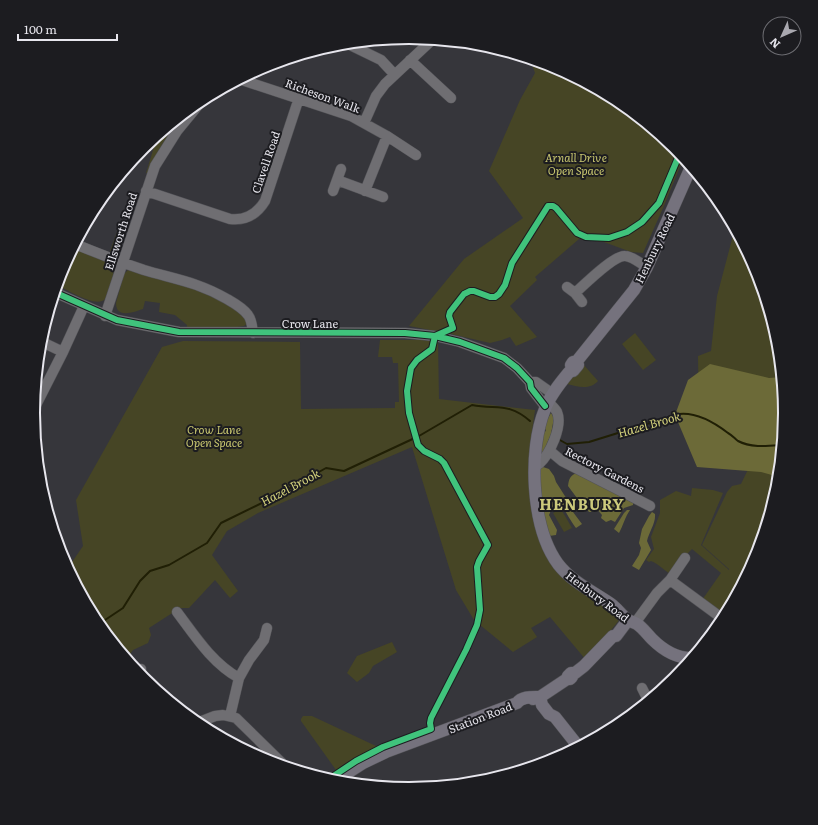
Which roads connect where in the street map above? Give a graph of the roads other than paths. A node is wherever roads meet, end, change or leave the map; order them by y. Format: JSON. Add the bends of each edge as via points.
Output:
{"nodes":[{"id":1,"x":428,"y":44,"type":"edge"},
{"id":2,"x":352,"y":49,"type":"edge"},
{"id":3,"x":410,"y":60,"type":"junction"},
{"id":4,"x":394,"y":74,"type":"junction"},
{"id":5,"x":247,"y":82,"type":"edge"},
{"id":6,"x":299,"y":98,"type":"junction"},
{"id":7,"x":451,"y":98,"type":"dead end"},
{"id":8,"x":189,"y":116,"type":"edge"},
{"id":9,"x":364,"y":123,"type":"junction"},
{"id":10,"x":387,"y":136,"type":"junction"},
{"id":11,"x":416,"y":155,"type":"dead end"},
{"id":12,"x":341,"y":169,"type":"dead end"},
{"id":13,"x":689,"y":172,"type":"edge"},
{"id":14,"x":337,"y":180,"type":"junction"},
{"id":15,"x":333,"y":190,"type":"dead end"},
{"id":16,"x":146,"y":191,"type":"junction"},
{"id":17,"x":365,"y":191,"type":"junction"},
{"id":18,"x":383,"y":198,"type":"dead end"},
{"id":19,"x":80,"y":246,"type":"edge"},
{"id":20,"x":123,"y":263,"type":"junction"},
{"id":21,"x":647,"y":267,"type":"junction"},
{"id":22,"x":567,"y":287,"type":"dead end"},
{"id":23,"x":576,"y":293,"type":"junction"},
{"id":24,"x":60,"y":295,"type":"edge"},
{"id":25,"x":582,"y":302,"type":"dead end"},
{"id":26,"x":84,"y":306,"type":"junction"},
{"id":27,"x":105,"y":316,"type":"junction"},
{"id":28,"x":253,"y":333,"type":"junction"},
{"id":29,"x":46,"y":344,"type":"edge"},
{"id":30,"x":63,"y":352,"type":"junction"},
{"id":31,"x":530,"y":382,"type":"junction"},
{"id":32,"x":41,"y":396,"type":"edge"},
{"id":33,"x":549,"y":401,"type":"junction"},
{"id":34,"x":550,"y":451,"type":"junction"},
{"id":35,"x":535,"y":464,"type":"junction"},
{"id":36,"x":650,"y":506,"type":"dead end"},
{"id":37,"x":685,"y":558,"type":"dead end"},
{"id":38,"x":670,"y":580,"type":"junction"},
{"id":39,"x":182,"y":614,"type":"dead end"},
{"id":40,"x":718,"y":615,"type":"edge"},
{"id":41,"x":632,"y":621,"type":"junction"},
{"id":42,"x":267,"y":628,"type":"dead end"},
{"id":43,"x":685,"y":657,"type":"edge"},
{"id":44,"x":239,"y":678,"type":"junction"},
{"id":45,"x":642,"y":688,"type":"dead end"},
{"id":46,"x":646,"y":695,"type":"edge"},
{"id":47,"x":540,"y":697,"type":"junction"},
{"id":48,"x":230,"y":716,"type":"junction"},
{"id":49,"x":205,"y":719,"type":"edge"},
{"id":50,"x":575,"y":742,"type":"edge"},
{"id":51,"x":275,"y":756,"type":"edge"},
{"id":52,"x":344,"y":775,"type":"edge"}],
"edges":[{"from":1,"to":3,"type":"street"},
{"from":2,"to":4,"type":"street","via":[[381,60]]},
{"from":3,"to":4,"type":"street"},
{"from":3,"to":7,"type":"street"},
{"from":4,"to":9,"type":"street","via":[[376,96]]},
{"from":5,"to":6,"type":"street","name":"Richeson Walk"},
{"from":6,"to":9,"type":"street","name":"Richeson Walk"},
{"from":6,"to":16,"type":"street","name":"Clavell Road","via":[[265,201],[256,212],[245,219],[230,219]]},
{"from":8,"to":16,"type":"street","name":"Ellsworth Road","via":[[168,143],[155,166]]},
{"from":9,"to":10,"type":"street","name":"Richeson Walk"},
{"from":10,"to":11,"type":"street","name":"Richeson Walk"},
{"from":10,"to":17,"type":"street"},
{"from":12,"to":14,"type":"street"},
{"from":13,"to":21,"type":"main road","name":"Henbury Road"},
{"from":14,"to":15,"type":"street"},
{"from":14,"to":17,"type":"street"},
{"from":16,"to":20,"type":"street","name":"Ellsworth Road"},
{"from":17,"to":18,"type":"street"},
{"from":19,"to":20,"type":"street"},
{"from":20,"to":27,"type":"street","name":"Ellsworth Road"},
{"from":20,"to":28,"type":"street","via":[[198,284],[220,295],[245,312]]},
{"from":21,"to":23,"type":"street","via":[[629,257],[621,256],[603,267]]},
{"from":21,"to":33,"type":"main road","name":"Henbury Road","via":[[634,290],[573,366]]},
{"from":22,"to":23,"type":"street"},
{"from":23,"to":25,"type":"street"},
{"from":24,"to":26,"type":"street","name":"Crow Lane"},
{"from":26,"to":27,"type":"street","name":"Crow Lane"},
{"from":26,"to":30,"type":"street"},
{"from":27,"to":28,"type":"street","name":"Crow Lane","via":[[185,332]]},
{"from":28,"to":31,"type":"street","name":"Crow Lane","via":[[404,333],[435,336],[504,358]]},
{"from":29,"to":30,"type":"street"},
{"from":30,"to":32,"type":"street"},
{"from":31,"to":33,"type":"street","name":"Crow Lane","via":[[531,388]]},
{"from":31,"to":33,"type":"street","name":"Crow Lane","via":[[536,382]]},
{"from":33,"to":34,"type":"street","name":"Rectory Gardens","via":[[558,415],[556,434]]},
{"from":33,"to":35,"type":"main road","name":"Henbury Road","via":[[539,429]]},
{"from":34,"to":35,"type":"street","name":"Rectory Gardens","via":[[544,460]]},
{"from":34,"to":36,"type":"street","name":"Rectory Gardens","via":[[562,461]]},
{"from":35,"to":41,"type":"main road","name":"Henbury Road","via":[[538,510],[543,533],[552,554],[565,572]]},
{"from":37,"to":38,"type":"street"},
{"from":38,"to":40,"type":"street"},
{"from":38,"to":41,"type":"street"},
{"from":39,"to":44,"type":"street","via":[[208,653]]},
{"from":41,"to":43,"type":"main road","name":"Henbury Road","via":[[665,649]]},
{"from":41,"to":47,"type":"main road","name":"Station Road","via":[[616,633],[584,666]]},
{"from":42,"to":44,"type":"street","via":[[264,640],[248,660]]},
{"from":44,"to":48,"type":"street"},
{"from":45,"to":46,"type":"street"},
{"from":47,"to":50,"type":"main road","via":[[552,709],[555,717]]},
{"from":47,"to":52,"type":"main road","name":"Station Road","via":[[519,700],[517,703],[386,752]]},
{"from":48,"to":49,"type":"street","via":[[215,716]]},
{"from":48,"to":51,"type":"street","via":[[242,723]]}]}
